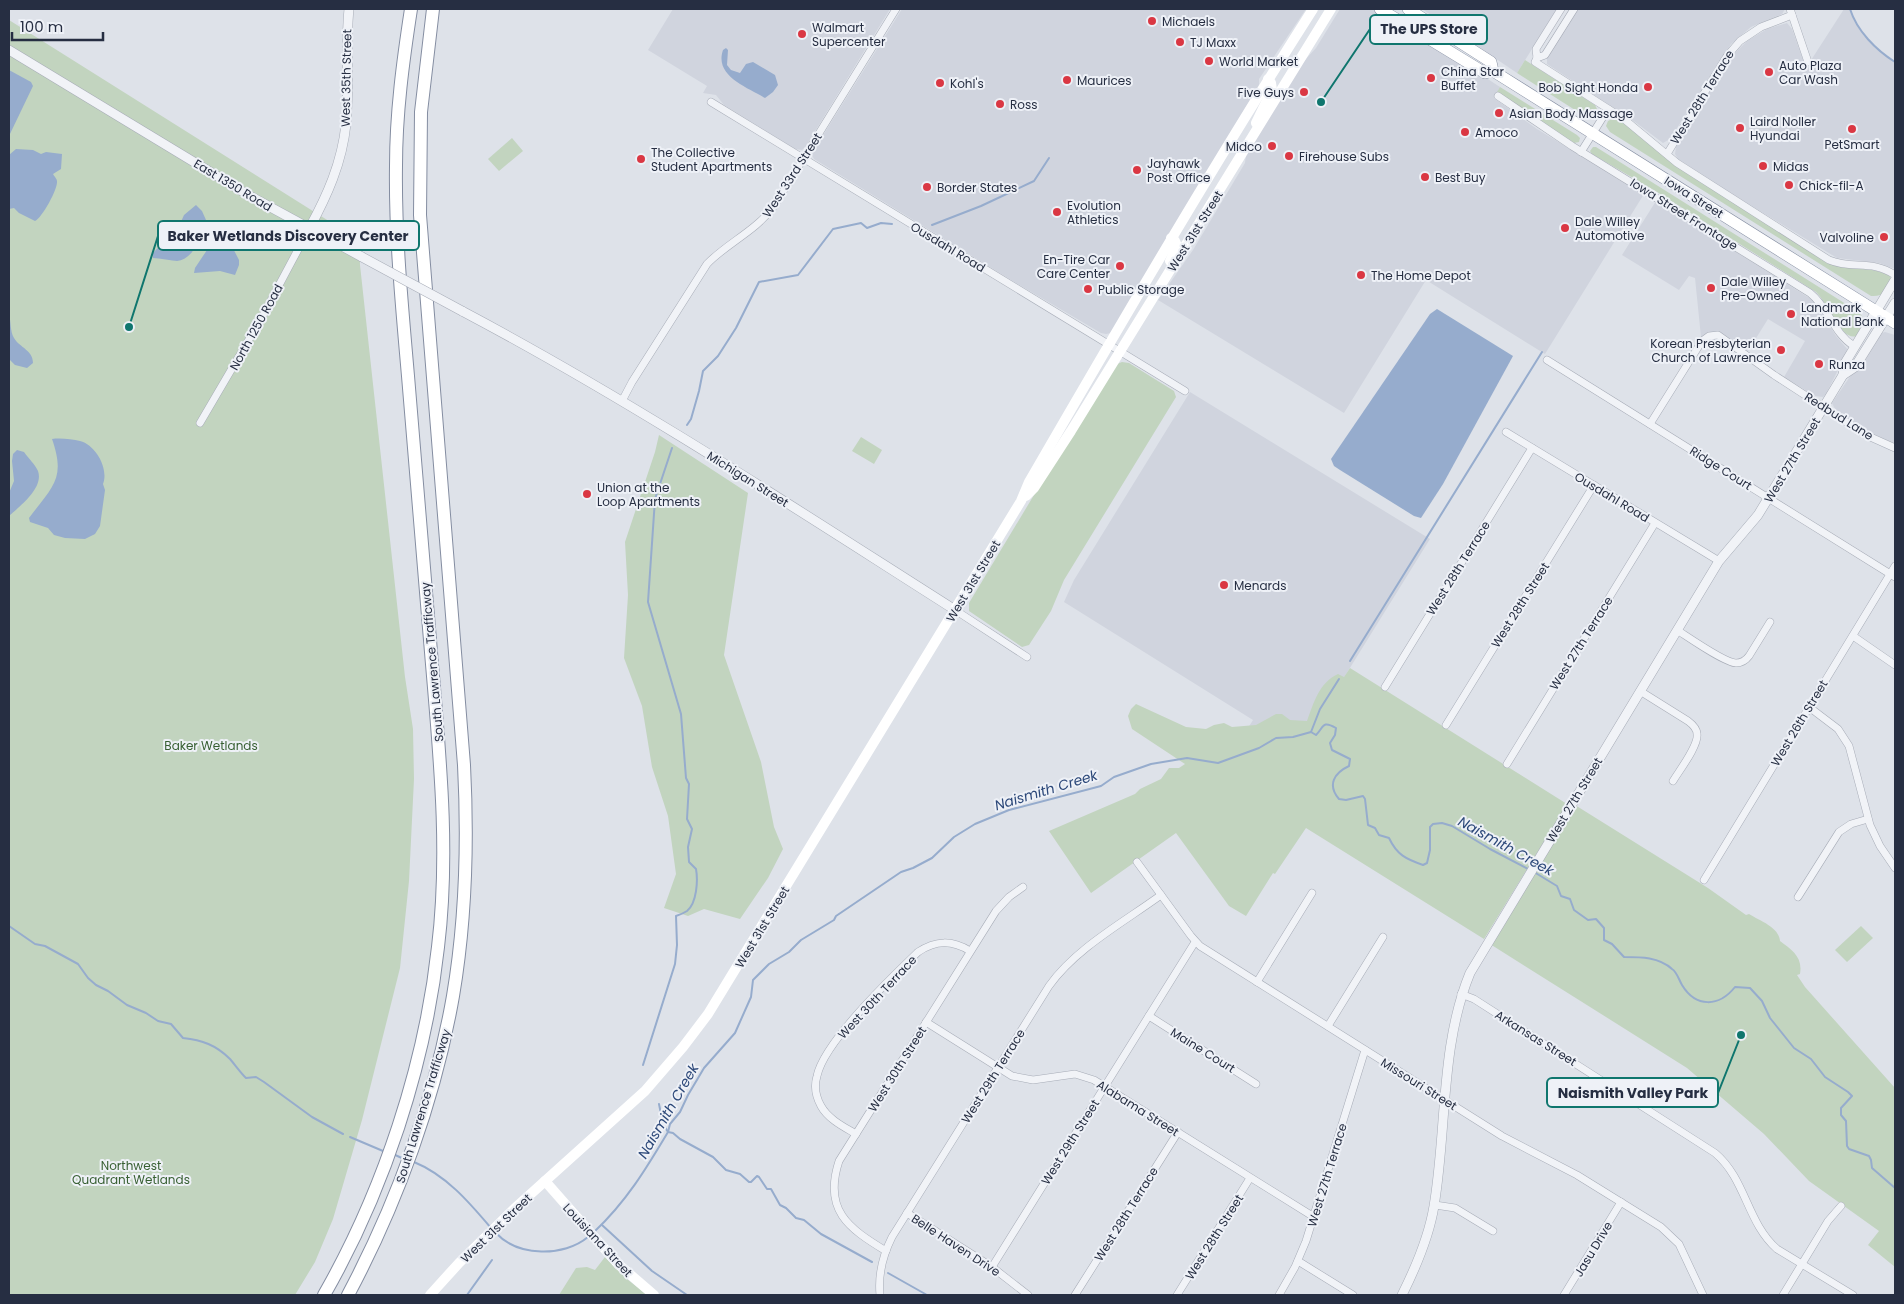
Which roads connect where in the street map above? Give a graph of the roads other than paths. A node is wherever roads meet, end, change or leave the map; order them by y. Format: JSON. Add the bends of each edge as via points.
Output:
{"nodes":[{"id":1,"x":349,"y":9,"type":"edge"},
{"id":2,"x":407,"y":9,"type":"edge"},
{"id":3,"x":411,"y":9,"type":"edge"},
{"id":4,"x":433,"y":9,"type":"edge"},
{"id":5,"x":896,"y":9,"type":"edge"},
{"id":6,"x":1313,"y":9,"type":"edge"},
{"id":7,"x":1331,"y":9,"type":"edge"},
{"id":8,"x":1380,"y":9,"type":"edge"},
{"id":9,"x":1408,"y":9,"type":"edge"},
{"id":10,"x":1561,"y":9,"type":"edge"},
{"id":11,"x":1574,"y":9,"type":"edge"},
{"id":12,"x":1791,"y":12,"type":"edge"},
{"id":13,"x":9,"y":50,"type":"edge"},
{"id":14,"x":1536,"y":60,"type":"junction"},
{"id":15,"x":1808,"y":62,"type":"dead end"},
{"id":16,"x":401,"y":69,"type":"junction"},
{"id":17,"x":1493,"y":71,"type":"junction"},
{"id":18,"x":1268,"y":79,"type":"junction"},
{"id":19,"x":1498,"y":96,"type":"dead end"},
{"id":20,"x":711,"y":102,"type":"dead end"},
{"id":21,"x":1608,"y":109,"type":"junction"},
{"id":22,"x":1592,"y":133,"type":"junction"},
{"id":23,"x":1245,"y":150,"type":"junction"},
{"id":24,"x":1581,"y":152,"type":"junction"},
{"id":25,"x":1667,"y":154,"type":"junction"},
{"id":26,"x":804,"y":158,"type":"junction"},
{"id":27,"x":309,"y":229,"type":"junction"},
{"id":28,"x":1171,"y":238,"type":"junction"},
{"id":29,"x":1895,"y":275,"type":"edge"},
{"id":30,"x":1895,"y":280,"type":"edge"},
{"id":31,"x":1162,"y":285,"type":"junction"},
{"id":32,"x":1895,"y":303,"type":"edge"},
{"id":33,"x":462,"y":311,"type":"joint"},
{"id":34,"x":1876,"y":311,"type":"junction"},
{"id":35,"x":1891,"y":320,"type":"edge"},
{"id":36,"x":1109,"y":346,"type":"junction"},
{"id":37,"x":1854,"y":346,"type":"junction"},
{"id":38,"x":1120,"y":352,"type":"junction"},
{"id":39,"x":1547,"y":360,"type":"dead end"},
{"id":40,"x":1843,"y":375,"type":"junction"},
{"id":41,"x":1185,"y":392,"type":"dead end"},
{"id":42,"x":622,"y":401,"type":"junction"},
{"id":43,"x":1824,"y":407,"type":"junction"},
{"id":44,"x":200,"y":423,"type":"dead end"},
{"id":45,"x":1650,"y":424,"type":"junction"},
{"id":46,"x":1506,"y":432,"type":"dead end"},
{"id":47,"x":1532,"y":448,"type":"junction"},
{"id":48,"x":1895,"y":448,"type":"edge"},
{"id":49,"x":1594,"y":486,"type":"junction"},
{"id":50,"x":1768,"y":498,"type":"junction"},
{"id":51,"x":1022,"y":501,"type":"junction"},
{"id":52,"x":1655,"y":522,"type":"junction"},
{"id":53,"x":1719,"y":561,"type":"junction"},
{"id":54,"x":1895,"y":566,"type":"edge"},
{"id":55,"x":1893,"y":575,"type":"edge"},
{"id":56,"x":955,"y":610,"type":"junction"},
{"id":57,"x":1770,"y":622,"type":"dead end"},
{"id":58,"x":1677,"y":630,"type":"junction"},
{"id":59,"x":1853,"y":636,"type":"junction"},
{"id":60,"x":1027,"y":657,"type":"dead end"},
{"id":61,"x":1895,"y":665,"type":"edge"},
{"id":62,"x":1385,"y":687,"type":"dead end"},
{"id":63,"x":1640,"y":691,"type":"junction"},
{"id":64,"x":1809,"y":707,"type":"junction"},
{"id":65,"x":1446,"y":725,"type":"dead end"},
{"id":66,"x":1507,"y":764,"type":"dead end"},
{"id":67,"x":1673,"y":781,"type":"dead end"},
{"id":68,"x":1868,"y":819,"type":"junction"},
{"id":69,"x":1138,"y":862,"type":"dead end"},
{"id":70,"x":1895,"y":868,"type":"edge"},
{"id":71,"x":1704,"y":880,"type":"dead end"},
{"id":72,"x":1023,"y":887,"type":"dead end"},
{"id":73,"x":1312,"y":893,"type":"dead end"},
{"id":74,"x":1161,"y":895,"type":"junction"},
{"id":75,"x":1798,"y":896,"type":"dead end"},
{"id":76,"x":1383,"y":937,"type":"dead end"},
{"id":77,"x":1195,"y":942,"type":"junction"},
{"id":78,"x":970,"y":951,"type":"junction"},
{"id":79,"x":1257,"y":982,"type":"junction"},
{"id":80,"x":1461,"y":994,"type":"junction"},
{"id":81,"x":1149,"y":1016,"type":"junction"},
{"id":82,"x":926,"y":1022,"type":"junction"},
{"id":83,"x":1328,"y":1026,"type":"junction"},
{"id":84,"x":1365,"y":1050,"type":"junction"},
{"id":85,"x":998,"y":1067,"type":"junction"},
{"id":86,"x":1256,"y":1084,"type":"dead end"},
{"id":87,"x":1105,"y":1086,"type":"junction"},
{"id":88,"x":1445,"y":1100,"type":"junction"},
{"id":89,"x":1178,"y":1132,"type":"junction"},
{"id":90,"x":856,"y":1134,"type":"junction"},
{"id":91,"x":1250,"y":1178,"type":"junction"},
{"id":92,"x":545,"y":1182,"type":"junction"},
{"id":93,"x":1621,"y":1202,"type":"junction"},
{"id":94,"x":1434,"y":1205,"type":"junction"},
{"id":95,"x":1841,"y":1206,"type":"dead end"},
{"id":96,"x":907,"y":1213,"type":"junction"},
{"id":97,"x":1314,"y":1218,"type":"junction"},
{"id":98,"x":1493,"y":1231,"type":"dead end"},
{"id":99,"x":886,"y":1251,"type":"junction"},
{"id":100,"x":1298,"y":1260,"type":"junction"},
{"id":101,"x":1802,"y":1264,"type":"junction"},
{"id":102,"x":992,"y":1267,"type":"junction"},
{"id":103,"x":324,"y":1295,"type":"edge"},
{"id":104,"x":348,"y":1295,"type":"edge"},
{"id":105,"x":430,"y":1295,"type":"edge"},
{"id":106,"x":654,"y":1295,"type":"edge"},
{"id":107,"x":880,"y":1295,"type":"edge"},
{"id":108,"x":1028,"y":1295,"type":"edge"},
{"id":109,"x":1075,"y":1295,"type":"edge"},
{"id":110,"x":1177,"y":1295,"type":"edge"},
{"id":111,"x":1279,"y":1295,"type":"edge"},
{"id":112,"x":1353,"y":1295,"type":"edge"},
{"id":113,"x":1402,"y":1295,"type":"edge"},
{"id":114,"x":1564,"y":1295,"type":"edge"},
{"id":115,"x":1703,"y":1295,"type":"edge"},
{"id":116,"x":1783,"y":1295,"type":"edge"},
{"id":117,"x":1853,"y":1295,"type":"edge"}],
"edges":[{"from":1,"to":27,"type":"street","name":"West 35th Street","via":[[344,143],[331,186]]},
{"from":2,"to":16,"type":"highway"},
{"from":3,"to":16,"type":"highway","name":"South Lawrence Trafficway"},
{"from":4,"to":104,"type":"highway","name":"South Lawrence Trafficway","via":[[421,112],[420,215],[464,765],[463,912],[453,996],[420,1123],[401,1181]]},
{"from":5,"to":26,"type":"street","name":"West 33rd Street"},
{"from":6,"to":18,"type":"main road","name":"West 31st Street"},
{"from":7,"to":23,"type":"main road","name":"West 31st Street"},
{"from":8,"to":17,"type":"highway","name":"Iowa Street","via":[[1485,73]]},
{"from":9,"to":17,"type":"highway","name":"Iowa Street","via":[[1491,62]]},
{"from":10,"to":14,"type":"street","via":[[1536,50]]},
{"from":11,"to":14,"type":"street","via":[[1545,55]]},
{"from":12,"to":15,"type":"street"},
{"from":12,"to":25,"type":"street","name":"West 28th Terrace","via":[[1740,41],[1727,56]]},
{"from":13,"to":27,"type":"street","name":"East 1350 Road"},
{"from":14,"to":21,"type":"street"},
{"from":16,"to":103,"type":"highway","name":"South Lawrence Trafficway","via":[[396,166],[398,245],[440,765],[444,853],[440,928],[420,1047],[400,1118],[383,1171],[357,1232]]},
{"from":17,"to":22,"type":"highway","name":"Iowa Street"},
{"from":18,"to":23,"type":"main road","via":[[1272,90],[1249,134]]},
{"from":18,"to":28,"type":"main road","name":"West 31st Street"},
{"from":19,"to":24,"type":"street","name":"Iowa Street Frontage"},
{"from":20,"to":26,"type":"street","name":"Ousdahl Road"},
{"from":21,"to":22,"type":"street"},
{"from":21,"to":25,"type":"street"},
{"from":22,"to":24,"type":"street"},
{"from":22,"to":34,"type":"highway","name":"Iowa Street"},
{"from":23,"to":31,"type":"main road","name":"West 31st Street"},
{"from":24,"to":37,"type":"street","name":"Iowa Street Frontage","via":[[1810,293],[1824,306],[1843,339]]},
{"from":25,"to":29,"type":"street","via":[[1829,260],[1877,266]]},
{"from":26,"to":36,"type":"street","name":"Ousdahl Road"},
{"from":26,"to":42,"type":"street","name":"West 33rd Street","via":[[769,213],[707,264]]},
{"from":27,"to":33,"type":"street","name":"East 1350 Road","bridge":true},
{"from":27,"to":44,"type":"street","name":"North 1250 Road"},
{"from":28,"to":31,"type":"main road","via":[[1177,246]]},
{"from":28,"to":36,"type":"main road","name":"West 31st Street"},
{"from":30,"to":34,"type":"street","name":"West 27th Street"},
{"from":31,"to":38,"type":"main road","name":"West 31st Street"},
{"from":32,"to":35,"type":"street","name":"West 27th Street"},
{"from":33,"to":42,"type":"street","name":"Michigan Street"},
{"from":34,"to":35,"type":"highway","name":"Iowa Street"},
{"from":34,"to":37,"type":"street","name":"West 27th Street"},
{"from":35,"to":40,"type":"street","name":"West 27th Street","via":[[1855,367]]},
{"from":36,"to":38,"type":"street","name":"Ousdahl Road"},
{"from":36,"to":51,"type":"main road","name":"West 31st Street","via":[[1029,482]]},
{"from":37,"to":40,"type":"street","name":"West 27th Street"},
{"from":38,"to":41,"type":"street","name":"Ousdahl Road"},
{"from":38,"to":51,"type":"main road","name":"West 31st Street","via":[[1034,488]]},
{"from":39,"to":45,"type":"street","name":"Ridge Court"},
{"from":40,"to":43,"type":"street","name":"West 27th Street"},
{"from":42,"to":56,"type":"street","name":"Michigan Street"},
{"from":43,"to":45,"type":"street","name":"Redbud Lane","via":[[1718,335],[1702,341]]},
{"from":43,"to":48,"type":"street","name":"Redbud Lane","via":[[1866,435]]},
{"from":43,"to":50,"type":"street","name":"West 27th Street"},
{"from":45,"to":50,"type":"street","name":"Ridge Court"},
{"from":46,"to":47,"type":"street","name":"Ousdahl Road"},
{"from":47,"to":49,"type":"street","name":"Ousdahl Road"},
{"from":47,"to":62,"type":"street","name":"West 28th Terrace"},
{"from":49,"to":52,"type":"street","name":"Ousdahl Road"},
{"from":49,"to":65,"type":"street","name":"West 28th Street"},
{"from":50,"to":53,"type":"street","name":"West 27th Street","via":[[1748,528]]},
{"from":50,"to":55,"type":"street","name":"Ridge Court"},
{"from":51,"to":56,"type":"main road","name":"West 31st Street"},
{"from":52,"to":53,"type":"street","name":"Ousdahl Road"},
{"from":52,"to":66,"type":"street","name":"West 27th Terrace"},
{"from":53,"to":58,"type":"street","name":"West 27th Street"},
{"from":54,"to":55,"type":"street","name":"West 26th Street"},
{"from":55,"to":59,"type":"street","name":"West 26th Street"},
{"from":56,"to":60,"type":"street","name":"Michigan Street"},
{"from":56,"to":92,"type":"main road","name":"West 31st Street","via":[[703,1020],[645,1091]]},
{"from":57,"to":58,"type":"street","via":[[1746,660],[1737,663],[1727,661]]},
{"from":58,"to":63,"type":"street","name":"West 27th Street"},
{"from":59,"to":61,"type":"street"},
{"from":59,"to":64,"type":"street","name":"West 26th Street"},
{"from":63,"to":67,"type":"street","via":[[1692,724],[1697,733],[1696,743]]},
{"from":63,"to":80,"type":"street","name":"West 27th Street","via":[[1476,960]]},
{"from":64,"to":68,"type":"street","via":[[1838,729],[1849,746]]},
{"from":64,"to":71,"type":"street","name":"West 26th Street"},
{"from":68,"to":70,"type":"street","via":[[1880,846]]},
{"from":68,"to":75,"type":"street","via":[[1839,832]]},
{"from":69,"to":74,"type":"street","name":"Missouri Street"},
{"from":72,"to":78,"type":"street","name":"West 30th Street","via":[[996,911]]},
{"from":73,"to":79,"type":"street"},
{"from":74,"to":77,"type":"street","name":"Missouri Street"},
{"from":74,"to":85,"type":"street","name":"West 29th Terrace","via":[[1062,970]]},
{"from":76,"to":83,"type":"street"},
{"from":77,"to":79,"type":"street","name":"Missouri Street"},
{"from":77,"to":81,"type":"street","name":"West 29th Street"},
{"from":78,"to":82,"type":"street","name":"West 30th Street"},
{"from":78,"to":90,"type":"street","name":"West 30th Terrace","via":[[947,942],[932,944],[918,952],[843,1031],[829,1051],[817,1075],[818,1099],[826,1114]]},
{"from":79,"to":83,"type":"street","name":"Missouri Street"},
{"from":80,"to":88,"type":"street","name":"West 27th Street","via":[[1454,1020]]},
{"from":80,"to":101,"type":"street","name":"Arkansas Street","via":[[1715,1153],[1732,1170],[1755,1221],[1769,1241]]},
{"from":81,"to":86,"type":"street","name":"Maine Court"},
{"from":81,"to":87,"type":"street","name":"West 29th Street"},
{"from":82,"to":85,"type":"street","name":"Alabama Street"},
{"from":82,"to":90,"type":"street","name":"West 30th Street"},
{"from":83,"to":84,"type":"street","name":"Missouri Street"},
{"from":84,"to":88,"type":"street","name":"Missouri Street"},
{"from":84,"to":97,"type":"street","name":"West 27th Terrace"},
{"from":85,"to":87,"type":"street","name":"Alabama Street","via":[[1024,1079],[1075,1074]]},
{"from":85,"to":96,"type":"street","name":"West 29th Terrace"},
{"from":87,"to":89,"type":"street","name":"Alabama Street"},
{"from":87,"to":102,"type":"street","name":"West 29th Street"},
{"from":88,"to":93,"type":"street","name":"Missouri Street","via":[[1502,1136]]},
{"from":88,"to":94,"type":"street","name":"West 27th Street"},
{"from":89,"to":91,"type":"street","name":"Alabama Street"},
{"from":89,"to":109,"type":"street","name":"West 28th Terrace"},
{"from":90,"to":99,"type":"street","name":"West 30th Street","via":[[839,1161],[834,1179],[836,1200],[850,1226]]},
{"from":91,"to":97,"type":"street","name":"Alabama Street"},
{"from":91,"to":110,"type":"street","name":"West 28th Street"},
{"from":92,"to":105,"type":"main road","name":"West 31st Street","via":[[472,1250]]},
{"from":92,"to":106,"type":"main road","name":"Louisiana Street","via":[[604,1250]]},
{"from":93,"to":114,"type":"street","name":"Jasu Drive"},
{"from":93,"to":115,"type":"street","name":"Missouri Street","via":[[1674,1238],[1684,1251]]},
{"from":94,"to":98,"type":"street","via":[[1455,1208]]},
{"from":94,"to":113,"type":"street","name":"West 27th Street","via":[[1420,1255]]},
{"from":95,"to":101,"type":"street"},
{"from":96,"to":99,"type":"street","name":"West 29th Terrace"},
{"from":96,"to":102,"type":"street","name":"Belle Haven Drive"},
{"from":97,"to":100,"type":"street","name":"West 27th Terrace"},
{"from":99,"to":107,"type":"street","name":"West 29th Terrace"},
{"from":100,"to":111,"type":"street","name":"West 27th Terrace"},
{"from":100,"to":112,"type":"street"},
{"from":101,"to":116,"type":"street"},
{"from":101,"to":117,"type":"street","name":"Arkansas Street"},
{"from":102,"to":108,"type":"street","name":"Belle Haven Drive"}]}
